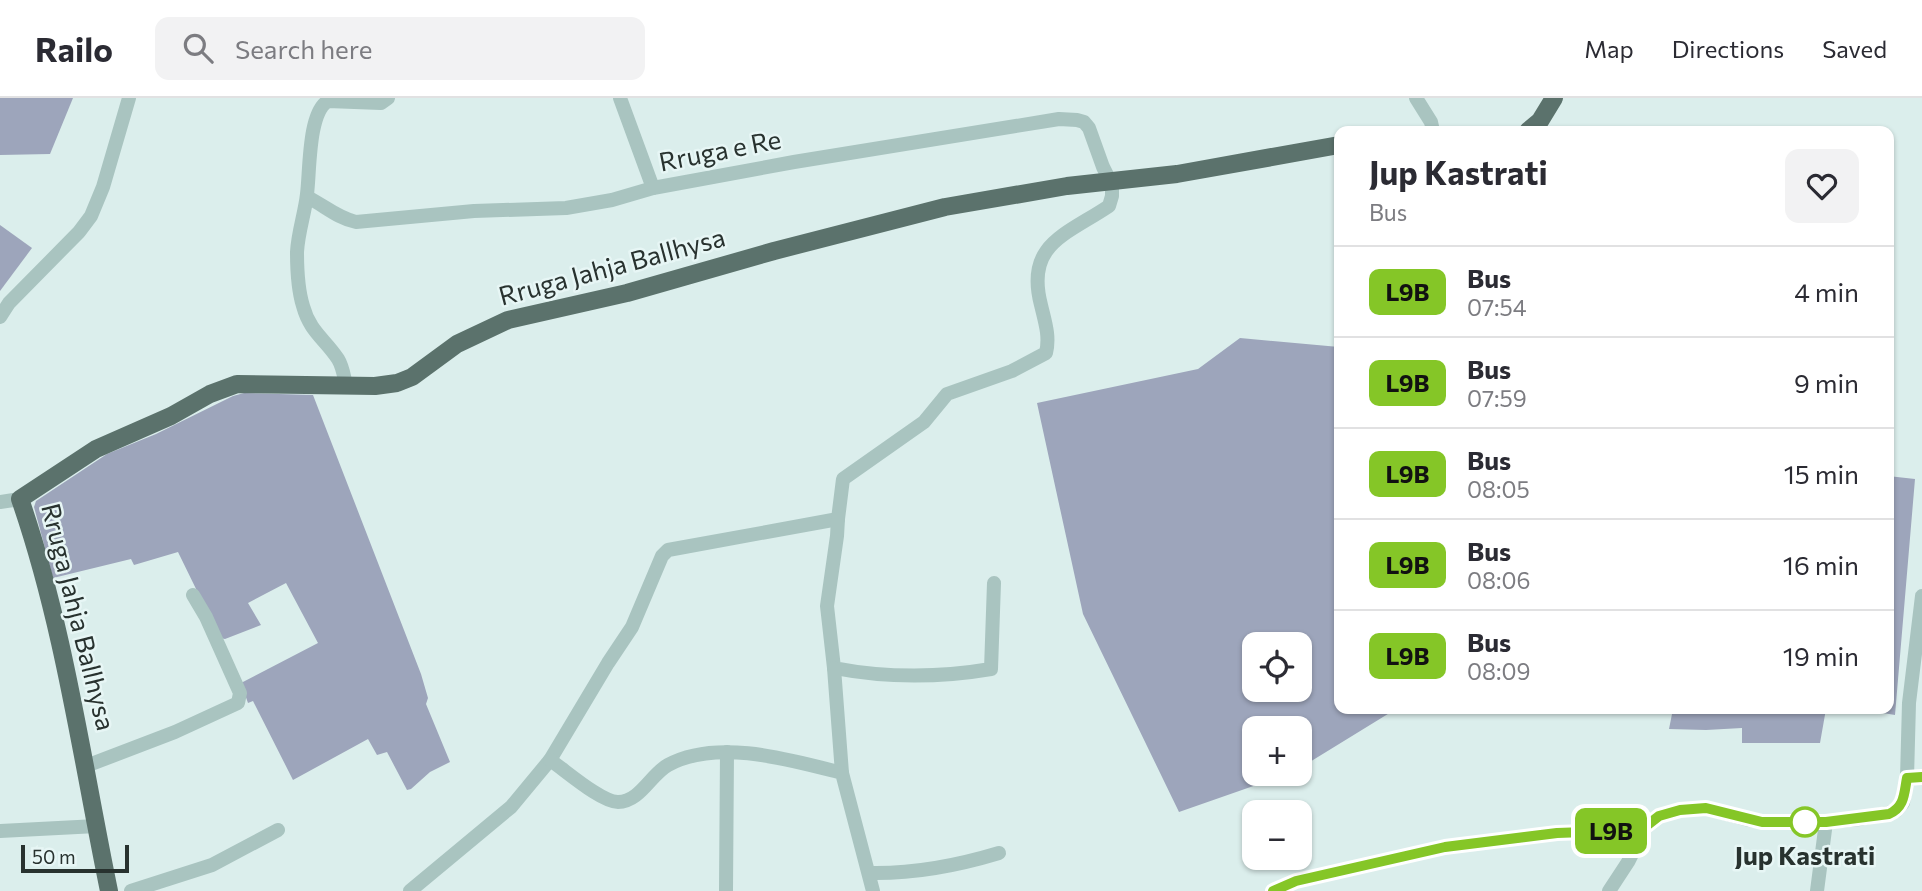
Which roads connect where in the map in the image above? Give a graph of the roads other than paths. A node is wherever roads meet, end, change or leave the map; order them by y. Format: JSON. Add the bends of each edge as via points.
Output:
{"nodes":[{"id":1,"x":130,"y":98,"type":"edge"},
{"id":2,"x":388,"y":98,"type":"edge"},
{"id":3,"x":620,"y":98,"type":"edge"},
{"id":4,"x":1416,"y":98,"type":"edge"},
{"id":5,"x":1554,"y":98,"type":"edge"},
{"id":6,"x":1432,"y":126,"type":"edge"},
{"id":7,"x":1534,"y":126,"type":"edge"},
{"id":8,"x":1334,"y":146,"type":"edge"},
{"id":9,"x":1110,"y":180,"type":"junction"},
{"id":10,"x":653,"y":188,"type":"junction"},
{"id":11,"x":307,"y":197,"type":"junction"},
{"id":12,"x":0,"y":317,"type":"edge"},
{"id":13,"x":346,"y":385,"type":"junction"},
{"id":14,"x":20,"y":499,"type":"junction"},
{"id":15,"x":0,"y":502,"type":"edge"},
{"id":16,"x":838,"y":520,"type":"junction"},
{"id":17,"x":994,"y":583,"type":"dead end"},
{"id":18,"x":193,"y":595,"type":"dead end"},
{"id":19,"x":1922,"y":596,"type":"edge"},
{"id":20,"x":834,"y":668,"type":"junction"},
{"id":21,"x":727,"y":752,"type":"junction"},
{"id":22,"x":550,"y":760,"type":"junction"},
{"id":23,"x":86,"y":766,"type":"junction"},
{"id":24,"x":842,"y":773,"type":"junction"},
{"id":25,"x":1907,"y":778,"type":"junction"},
{"id":26,"x":1922,"y":778,"type":"edge"},
{"id":27,"x":1826,"y":822,"type":"junction"},
{"id":28,"x":97,"y":826,"type":"junction"},
{"id":29,"x":1645,"y":828,"type":"junction"},
{"id":30,"x":278,"y":830,"type":"dead end"},
{"id":31,"x":0,"y":831,"type":"edge"},
{"id":32,"x":999,"y":853,"type":"dead end"},
{"id":33,"x":869,"y":873,"type":"junction"},
{"id":34,"x":1323,"y":875,"type":"junction"},
{"id":35,"x":109,"y":891,"type":"edge"},
{"id":36,"x":131,"y":891,"type":"edge"},
{"id":37,"x":410,"y":891,"type":"edge"},
{"id":38,"x":726,"y":891,"type":"edge"},
{"id":39,"x":873,"y":891,"type":"edge"},
{"id":40,"x":1273,"y":891,"type":"edge"},
{"id":41,"x":1319,"y":891,"type":"edge"},
{"id":42,"x":1609,"y":891,"type":"edge"},
{"id":43,"x":1817,"y":891,"type":"edge"}],
"edges":[{"from":1,"to":12,"type":"street","via":[[91,216]]},
{"from":2,"to":11,"type":"street","via":[[381,103],[323,104],[313,131]]},
{"from":3,"to":10,"type":"street"},
{"from":4,"to":6,"type":"street"},
{"from":5,"to":7,"type":"main road"},
{"from":8,"to":9,"type":"main road","name":"Rruga Jahja Ballhysa","via":[[1177,174]]},
{"from":9,"to":10,"type":"street","name":"Rruga e Re","via":[[1084,122],[1059,119]]},
{"from":9,"to":13,"type":"main road","name":"Rruga Jahja Ballhysa","via":[[945,206],[627,293],[526,315],[457,344],[405,380]]},
{"from":9,"to":16,"type":"street","via":[[1109,206],[1046,248],[1040,260],[1037,291],[1047,328],[1046,353],[1012,371],[947,394],[924,422],[843,479]]},
{"from":10,"to":11,"type":"street","name":"Rruga e Re","via":[[566,208],[356,222],[341,219]]},
{"from":11,"to":13,"type":"street","via":[[297,253],[302,305],[317,337],[340,362]]},
{"from":13,"to":14,"type":"main road","name":"Rruga Jahja Ballhysa","via":[[231,386],[96,449]]},
{"from":14,"to":15,"type":"street"},
{"from":14,"to":23,"type":"main road","name":"Rruga Jahja Ballhysa","via":[[52,610]]},
{"from":16,"to":20,"type":"street","via":[[827,606]]},
{"from":16,"to":22,"type":"street","via":[[668,550],[632,627]]},
{"from":17,"to":20,"type":"street","via":[[991,669],[953,676],[914,676]]},
{"from":18,"to":23,"type":"street","name":"Rruga Jahja Ballhysa","via":[[240,693],[238,703]]},
{"from":19,"to":25,"type":"street","via":[[1909,703]]},
{"from":20,"to":24,"type":"street"},
{"from":21,"to":22,"type":"street","via":[[666,765],[631,799],[619,803],[607,800]]},
{"from":21,"to":24,"type":"street"},
{"from":21,"to":38,"type":"street"},
{"from":22,"to":37,"type":"street","via":[[512,807]]},
{"from":23,"to":28,"type":"main road","name":"Rruga Jahja Ballhysa"},
{"from":24,"to":33,"type":"street"},
{"from":25,"to":26,"type":"street"},
{"from":25,"to":27,"type":"street","via":[[1903,803],[1896,811]]},
{"from":27,"to":29,"type":"street","via":[[1762,822],[1702,808],[1666,813]]},
{"from":27,"to":43,"type":"street"},
{"from":28,"to":31,"type":"street"},
{"from":28,"to":35,"type":"main road","name":"Rruga Jahja Ballhysa"},
{"from":29,"to":34,"type":"street","via":[[1445,847]]},
{"from":29,"to":42,"type":"street"},
{"from":30,"to":36,"type":"street","via":[[212,865]]},
{"from":32,"to":33,"type":"street","via":[[958,866]]},
{"from":33,"to":39,"type":"street"},
{"from":34,"to":40,"type":"street"},
{"from":34,"to":41,"type":"street"}]}
